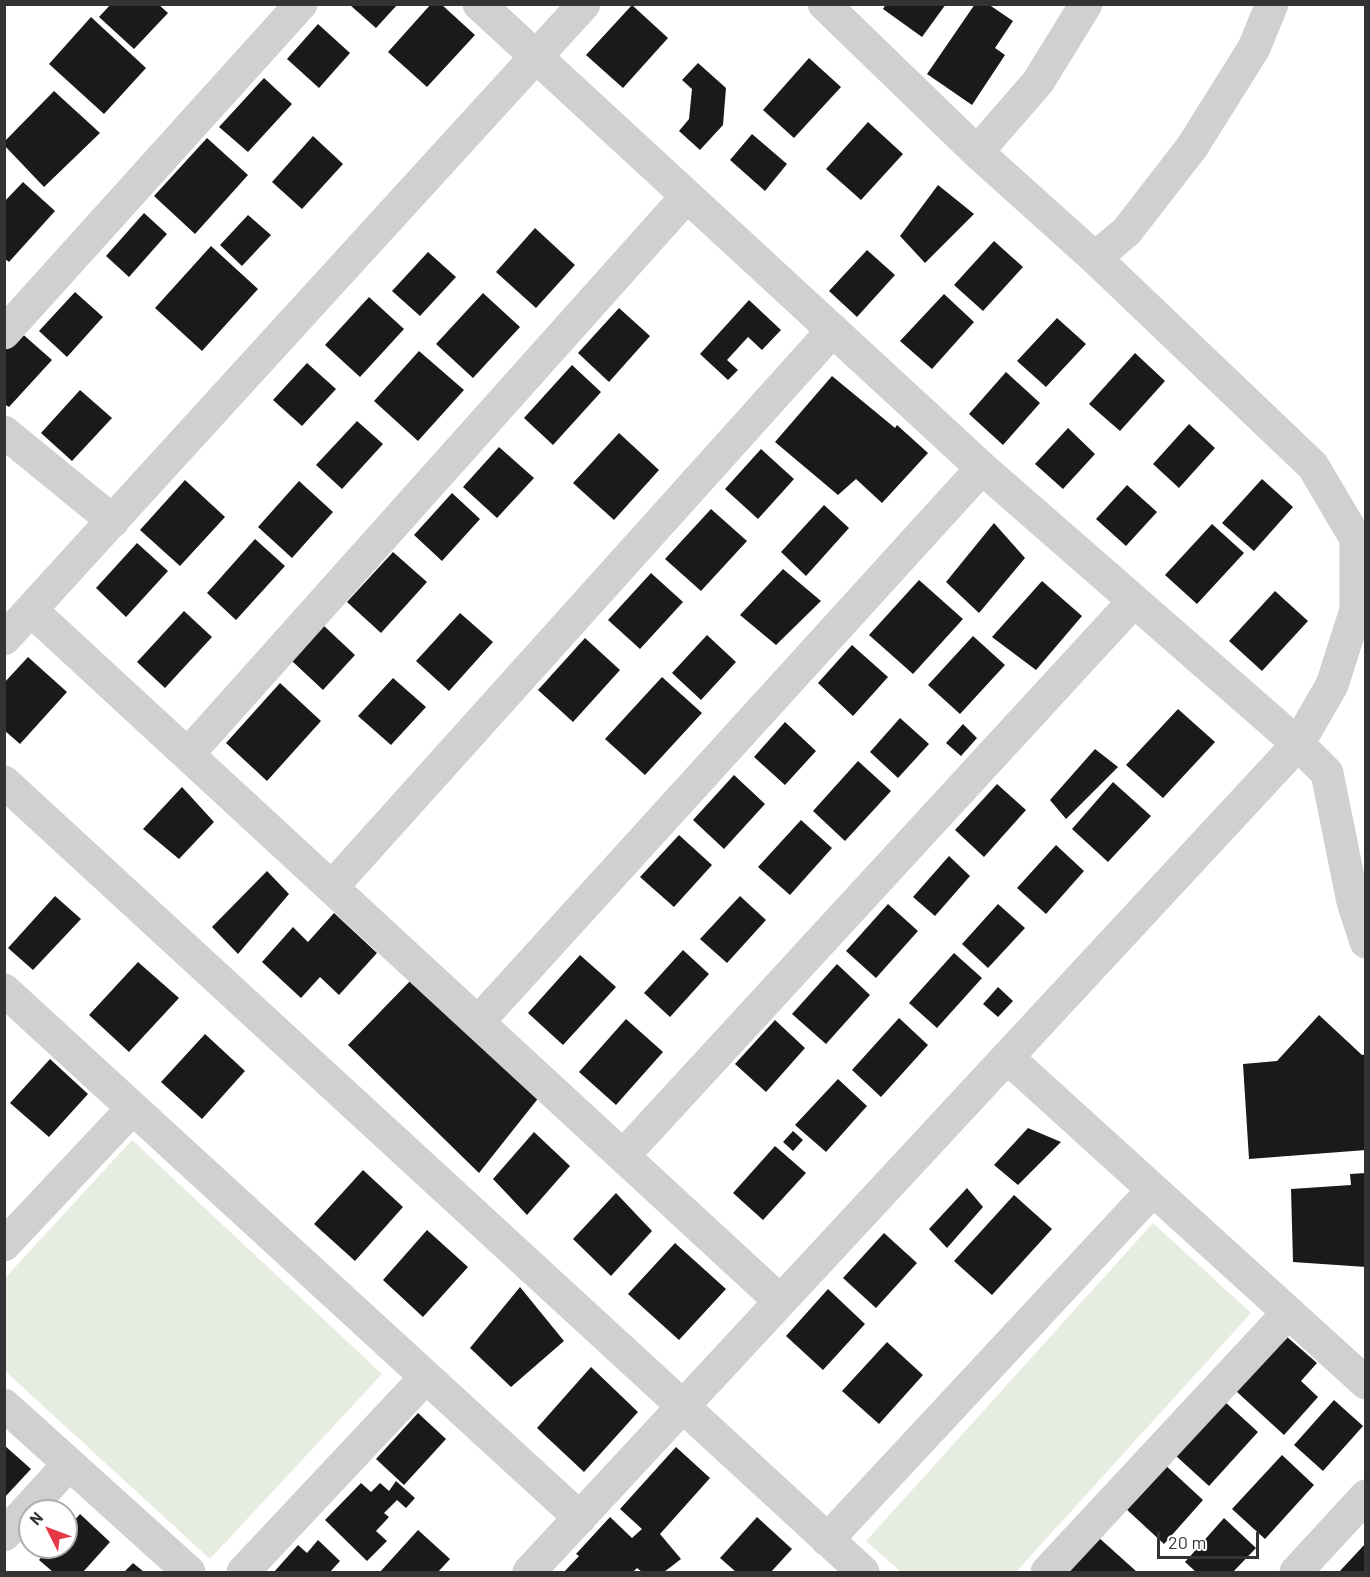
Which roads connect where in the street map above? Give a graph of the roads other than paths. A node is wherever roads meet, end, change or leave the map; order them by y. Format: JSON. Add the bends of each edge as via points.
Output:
{"nodes":[{"id":1,"x":301,"y":4,"type":"edge"},
{"id":2,"x":479,"y":4,"type":"edge"},
{"id":3,"x":584,"y":4,"type":"edge"},
{"id":4,"x":824,"y":4,"type":"edge"},
{"id":5,"x":1086,"y":4,"type":"edge"},
{"id":6,"x":1272,"y":4,"type":"edge"},
{"id":7,"x":535,"y":56,"type":"junction"},
{"id":8,"x":977,"y":152,"type":"junction"},
{"id":9,"x":687,"y":196,"type":"junction"},
{"id":10,"x":1095,"y":258,"type":"junction"},
{"id":11,"x":833,"y":330,"type":"junction"},
{"id":12,"x":4,"y":333,"type":"edge"},
{"id":13,"x":4,"y":432,"type":"edge"},
{"id":14,"x":982,"y":468,"type":"junction"},
{"id":15,"x":112,"y":521,"type":"junction"},
{"id":16,"x":1134,"y":602,"type":"junction"},
{"id":17,"x":32,"y":611,"type":"junction"},
{"id":18,"x":4,"y":639,"type":"edge"},
{"id":19,"x":1298,"y":744,"type":"junction"},
{"id":20,"x":188,"y":754,"type":"junction"},
{"id":21,"x":4,"y":782,"type":"edge"},
{"id":22,"x":332,"y":887,"type":"junction"},
{"id":23,"x":1365,"y":942,"type":"edge"},
{"id":24,"x":4,"y":990,"type":"edge"},
{"id":25,"x":478,"y":1022,"type":"junction"},
{"id":26,"x":1007,"y":1057,"type":"junction"},
{"id":27,"x":133,"y":1108,"type":"junction"},
{"id":28,"x":623,"y":1156,"type":"junction"},
{"id":29,"x":1153,"y":1190,"type":"junction"},
{"id":30,"x":4,"y":1245,"type":"edge"},
{"id":31,"x":780,"y":1301,"type":"junction"},
{"id":32,"x":1288,"y":1313,"type":"junction"},
{"id":33,"x":426,"y":1377,"type":"junction"},
{"id":34,"x":1365,"y":1383,"type":"edge"},
{"id":35,"x":4,"y":1405,"type":"edge"},
{"id":36,"x":683,"y":1408,"type":"junction"},
{"id":37,"x":69,"y":1464,"type":"junction"},
{"id":38,"x":1365,"y":1496,"type":"edge"},
{"id":39,"x":580,"y":1518,"type":"junction"},
{"id":40,"x":4,"y":1535,"type":"edge"},
{"id":41,"x":827,"y":1540,"type":"junction"},
{"id":42,"x":189,"y":1572,"type":"edge"},
{"id":43,"x":243,"y":1572,"type":"edge"},
{"id":44,"x":529,"y":1572,"type":"edge"},
{"id":45,"x":863,"y":1572,"type":"edge"},
{"id":46,"x":1047,"y":1572,"type":"edge"},
{"id":47,"x":1296,"y":1572,"type":"edge"}],
"edges":[{"from":1,"to":12,"type":"street"},
{"from":2,"to":7,"type":"street"},
{"from":3,"to":7,"type":"street"},
{"from":4,"to":8,"type":"street"},
{"from":5,"to":8,"type":"street","via":[[1038,82]]},
{"from":6,"to":10,"type":"street","via":[[1254,48],[1192,147],[1127,231]]},
{"from":7,"to":9,"type":"street"},
{"from":7,"to":15,"type":"street"},
{"from":8,"to":10,"type":"street"},
{"from":9,"to":11,"type":"street"},
{"from":9,"to":20,"type":"street"},
{"from":10,"to":19,"type":"street","via":[[1313,466],[1356,539],[1356,610],[1332,685]]},
{"from":11,"to":14,"type":"street"},
{"from":11,"to":22,"type":"street"},
{"from":13,"to":15,"type":"street"},
{"from":14,"to":16,"type":"street"},
{"from":14,"to":25,"type":"street"},
{"from":15,"to":17,"type":"street"},
{"from":16,"to":19,"type":"street"},
{"from":16,"to":28,"type":"street"},
{"from":17,"to":18,"type":"street"},
{"from":17,"to":20,"type":"street"},
{"from":19,"to":23,"type":"street","via":[[1327,773]]},
{"from":19,"to":26,"type":"street"},
{"from":20,"to":22,"type":"street"},
{"from":21,"to":36,"type":"street"},
{"from":22,"to":25,"type":"street"},
{"from":24,"to":27,"type":"street"},
{"from":25,"to":28,"type":"street"},
{"from":26,"to":29,"type":"street"},
{"from":26,"to":31,"type":"street"},
{"from":27,"to":30,"type":"street"},
{"from":27,"to":33,"type":"street"},
{"from":28,"to":31,"type":"street"},
{"from":29,"to":32,"type":"street"},
{"from":29,"to":41,"type":"street"},
{"from":31,"to":36,"type":"street"},
{"from":32,"to":34,"type":"street"},
{"from":32,"to":46,"type":"street"},
{"from":33,"to":39,"type":"street"},
{"from":33,"to":43,"type":"street"},
{"from":35,"to":37,"type":"street"},
{"from":36,"to":39,"type":"street"},
{"from":36,"to":41,"type":"street"},
{"from":37,"to":40,"type":"street"},
{"from":37,"to":42,"type":"street"},
{"from":38,"to":47,"type":"street"},
{"from":39,"to":44,"type":"street"},
{"from":41,"to":45,"type":"street"}]}
